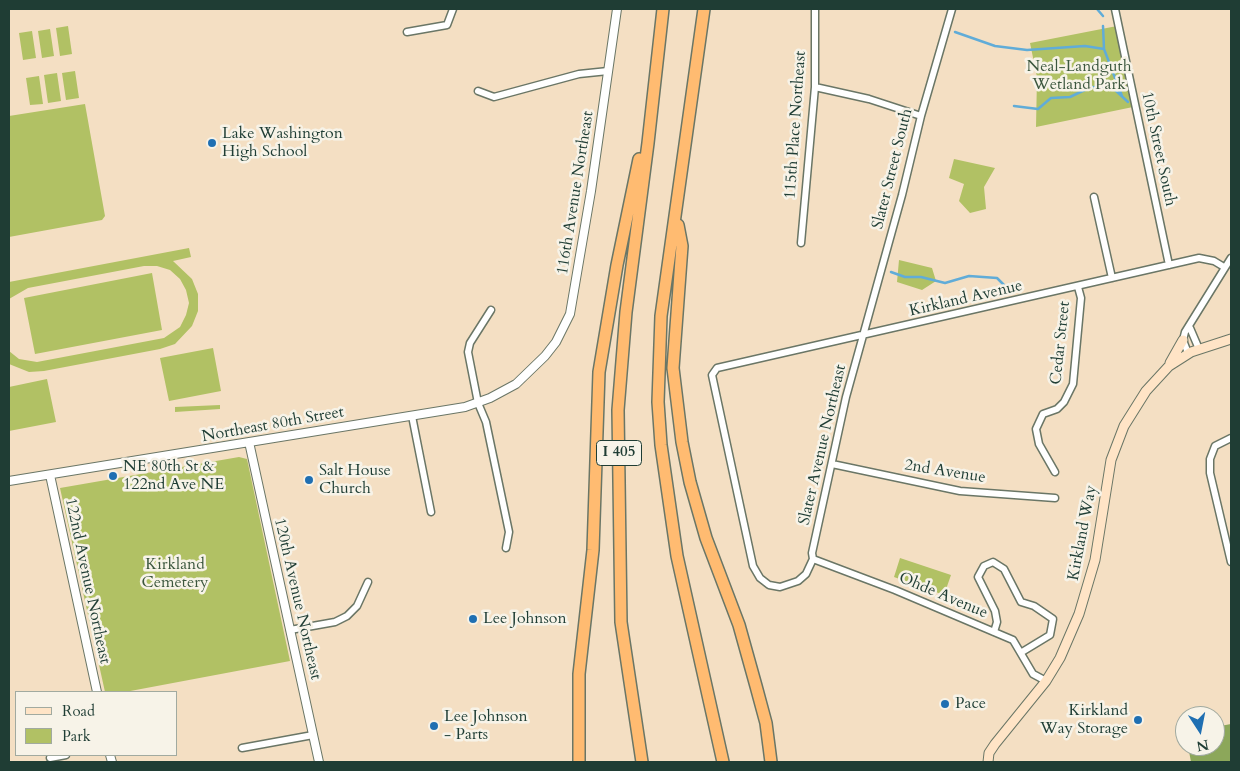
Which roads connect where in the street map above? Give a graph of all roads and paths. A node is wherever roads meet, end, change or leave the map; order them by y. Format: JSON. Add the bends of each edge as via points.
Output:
{"nodes":[{"id":1,"x":453,"y":9,"type":"edge"},
{"id":2,"x":617,"y":9,"type":"edge"},
{"id":3,"x":663,"y":9,"type":"edge"},
{"id":4,"x":704,"y":9,"type":"edge"},
{"id":5,"x":815,"y":9,"type":"edge"},
{"id":6,"x":952,"y":9,"type":"edge"},
{"id":7,"x":1115,"y":9,"type":"edge"},
{"id":8,"x":407,"y":32,"type":"dead end"},
{"id":9,"x":608,"y":71,"type":"junction"},
{"id":10,"x":815,"y":87,"type":"junction"},
{"id":11,"x":478,"y":92,"type":"dead end"},
{"id":12,"x":921,"y":116,"type":"junction"},
{"id":13,"x":648,"y":143,"type":"junction"},
{"id":14,"x":1094,"y":197,"type":"dead end"},
{"id":15,"x":676,"y":216,"type":"junction"},
{"id":16,"x":801,"y":243,"type":"dead end"},
{"id":17,"x":1231,"y":258,"type":"edge"},
{"id":18,"x":1169,"y":265,"type":"junction"},
{"id":19,"x":1224,"y":267,"type":"junction"},
{"id":20,"x":1112,"y":278,"type":"junction"},
{"id":21,"x":1078,"y":287,"type":"junction"},
{"id":22,"x":491,"y":310,"type":"dead end"},
{"id":23,"x":1190,"y":328,"type":"junction"},
{"id":24,"x":862,"y":336,"type":"junction"},
{"id":25,"x":1231,"y":339,"type":"edge"},
{"id":26,"x":1183,"y":340,"type":"junction"},
{"id":27,"x":1199,"y":349,"type":"junction"},
{"id":28,"x":1188,"y":353,"type":"junction"},
{"id":29,"x":1169,"y":366,"type":"junction"},
{"id":30,"x":533,"y":370,"type":"joint"},
{"id":31,"x":478,"y":403,"type":"junction"},
{"id":32,"x":412,"y":416,"type":"junction"},
{"id":33,"x":1231,"y":438,"type":"edge"},
{"id":34,"x":249,"y":442,"type":"junction"},
{"id":35,"x":832,"y":464,"type":"junction"},
{"id":36,"x":1055,"y":472,"type":"dead end"},
{"id":37,"x":50,"y":475,"type":"junction"},
{"id":38,"x":9,"y":481,"type":"edge"},
{"id":39,"x":1054,"y":498,"type":"dead end"},
{"id":40,"x":431,"y":512,"type":"dead end"},
{"id":41,"x":506,"y":548,"type":"dead end"},
{"id":42,"x":813,"y":559,"type":"junction"},
{"id":43,"x":1231,"y":562,"type":"edge"},
{"id":44,"x":368,"y":582,"type":"dead end"},
{"id":45,"x":290,"y":630,"type":"junction"},
{"id":46,"x":994,"y":632,"type":"junction"},
{"id":47,"x":1022,"y":652,"type":"junction"},
{"id":48,"x":1046,"y":681,"type":"junction"},
{"id":49,"x":97,"y":691,"type":"edge"},
{"id":50,"x":312,"y":735,"type":"junction"},
{"id":51,"x":242,"y":748,"type":"dead end"},
{"id":52,"x":61,"y":756,"type":"edge"},
{"id":53,"x":50,"y":758,"type":"dead end"},
{"id":54,"x":319,"y":762,"type":"edge"},
{"id":55,"x":579,"y":762,"type":"edge"},
{"id":56,"x":642,"y":762,"type":"edge"},
{"id":57,"x":723,"y":762,"type":"edge"},
{"id":58,"x":771,"y":762,"type":"edge"},
{"id":59,"x":988,"y":762,"type":"edge"}],
"edges":[{"from":1,"to":8,"type":"street","via":[[447,25]]},
{"from":2,"to":9,"type":"street","name":"116th Avenue Northeast"},
{"from":3,"to":13,"type":"highway","number":"I 405"},
{"from":4,"to":15,"type":"highway","number":"I 405"},
{"from":5,"to":10,"type":"street","name":"115th Place Northeast"},
{"from":6,"to":12,"type":"street","name":"Slater Street South"},
{"from":7,"to":18,"type":"street","name":"10th Street South"},
{"from":9,"to":11,"type":"street","via":[[579,74],[494,97]]},
{"from":9,"to":30,"type":"street","name":"116th Avenue Northeast","via":[[570,314],[556,342]]},
{"from":10,"to":12,"type":"street","via":[[869,99]]},
{"from":10,"to":16,"type":"street","name":"115th Place Northeast"},
{"from":12,"to":24,"type":"street","name":"Slater Street South"},
{"from":13,"to":55,"type":"highway","via":[[639,159],[599,372],[593,550],[579,674]]},
{"from":13,"to":56,"type":"highway","number":"I 405","via":[[626,312],[618,410],[621,622]]},
{"from":14,"to":20,"type":"street"},
{"from":15,"to":57,"type":"highway","number":"I 405","via":[[660,316],[658,402],[661,437],[677,556]]},
{"from":15,"to":58,"type":"highway","via":[[682,246],[673,368],[682,442],[706,538],[739,625],[756,686],[766,723]]},
{"from":17,"to":19,"type":"street"},
{"from":18,"to":19,"type":"street","name":"Kirkland Avenue","via":[[1199,258]]},
{"from":18,"to":20,"type":"street","name":"Kirkland Avenue"},
{"from":19,"to":23,"type":"street"},
{"from":20,"to":21,"type":"street","name":"Kirkland Avenue"},
{"from":21,"to":24,"type":"street","name":"Kirkland Avenue"},
{"from":21,"to":36,"type":"street","name":"Cedar Street","via":[[1081,298],[1073,384],[1064,402],[1057,409],[1043,414],[1036,429],[1039,444]]},
{"from":22,"to":31,"type":"street","via":[[470,343],[468,352]]},
{"from":23,"to":26,"type":"street"},
{"from":23,"to":27,"type":"street"},
{"from":24,"to":35,"type":"street","name":"Slater Avenue Northeast"},
{"from":24,"to":42,"type":"street","name":"Kirkland Avenue","via":[[712,371],[753,566],[760,578],[780,588],[798,582]]},
{"from":25,"to":27,"type":"main road","name":"Kirkland Way"},
{"from":26,"to":28,"type":"street"},
{"from":26,"to":29,"type":"main road"},
{"from":27,"to":28,"type":"main road","name":"Kirkland Way"},
{"from":28,"to":29,"type":"main road","name":"Kirkland Way"},
{"from":29,"to":48,"type":"main road","name":"Kirkland Way","via":[[1146,391],[1120,435],[1111,460],[1091,580],[1070,635]]},
{"from":30,"to":31,"type":"street","name":"Northeast 80th Street","via":[[504,391]]},
{"from":31,"to":32,"type":"street","name":"Northeast 80th Street"},
{"from":31,"to":41,"type":"street","via":[[486,422],[509,532]]},
{"from":32,"to":34,"type":"street","name":"Northeast 80th Street"},
{"from":32,"to":40,"type":"street"},
{"from":33,"to":43,"type":"street","via":[[1215,446],[1210,473]]},
{"from":34,"to":37,"type":"street","name":"Northeast 80th Street"},
{"from":34,"to":45,"type":"street","name":"120th Avenue Northeast"},
{"from":35,"to":39,"type":"street","name":"2nd Avenue","via":[[960,491]]},
{"from":35,"to":42,"type":"street","name":"Slater Avenue Northeast"},
{"from":37,"to":38,"type":"street","name":"Northeast 80th Street"},
{"from":37,"to":49,"type":"street","name":"122nd Avenue Northeast"},
{"from":42,"to":46,"type":"street","name":"Ohde Avenue"},
{"from":44,"to":45,"type":"street","via":[[357,606],[347,616],[335,622]]},
{"from":45,"to":50,"type":"street","name":"120th Avenue Northeast"},
{"from":46,"to":47,"type":"street","name":"Ohde Avenue","via":[[1012,640]]},
{"from":46,"to":47,"type":"street","via":[[997,622],[978,577],[984,566],[993,562],[1004,569],[1021,602],[1053,618],[1050,635]]},
{"from":47,"to":48,"type":"street","name":"Ohde Avenue","via":[[1033,674]]},
{"from":48,"to":59,"type":"main road","name":"Kirkland Way","via":[[995,744]]},
{"from":50,"to":51,"type":"street"},
{"from":50,"to":54,"type":"street","name":"120th Avenue Northeast"},
{"from":52,"to":53,"type":"street"}]}
